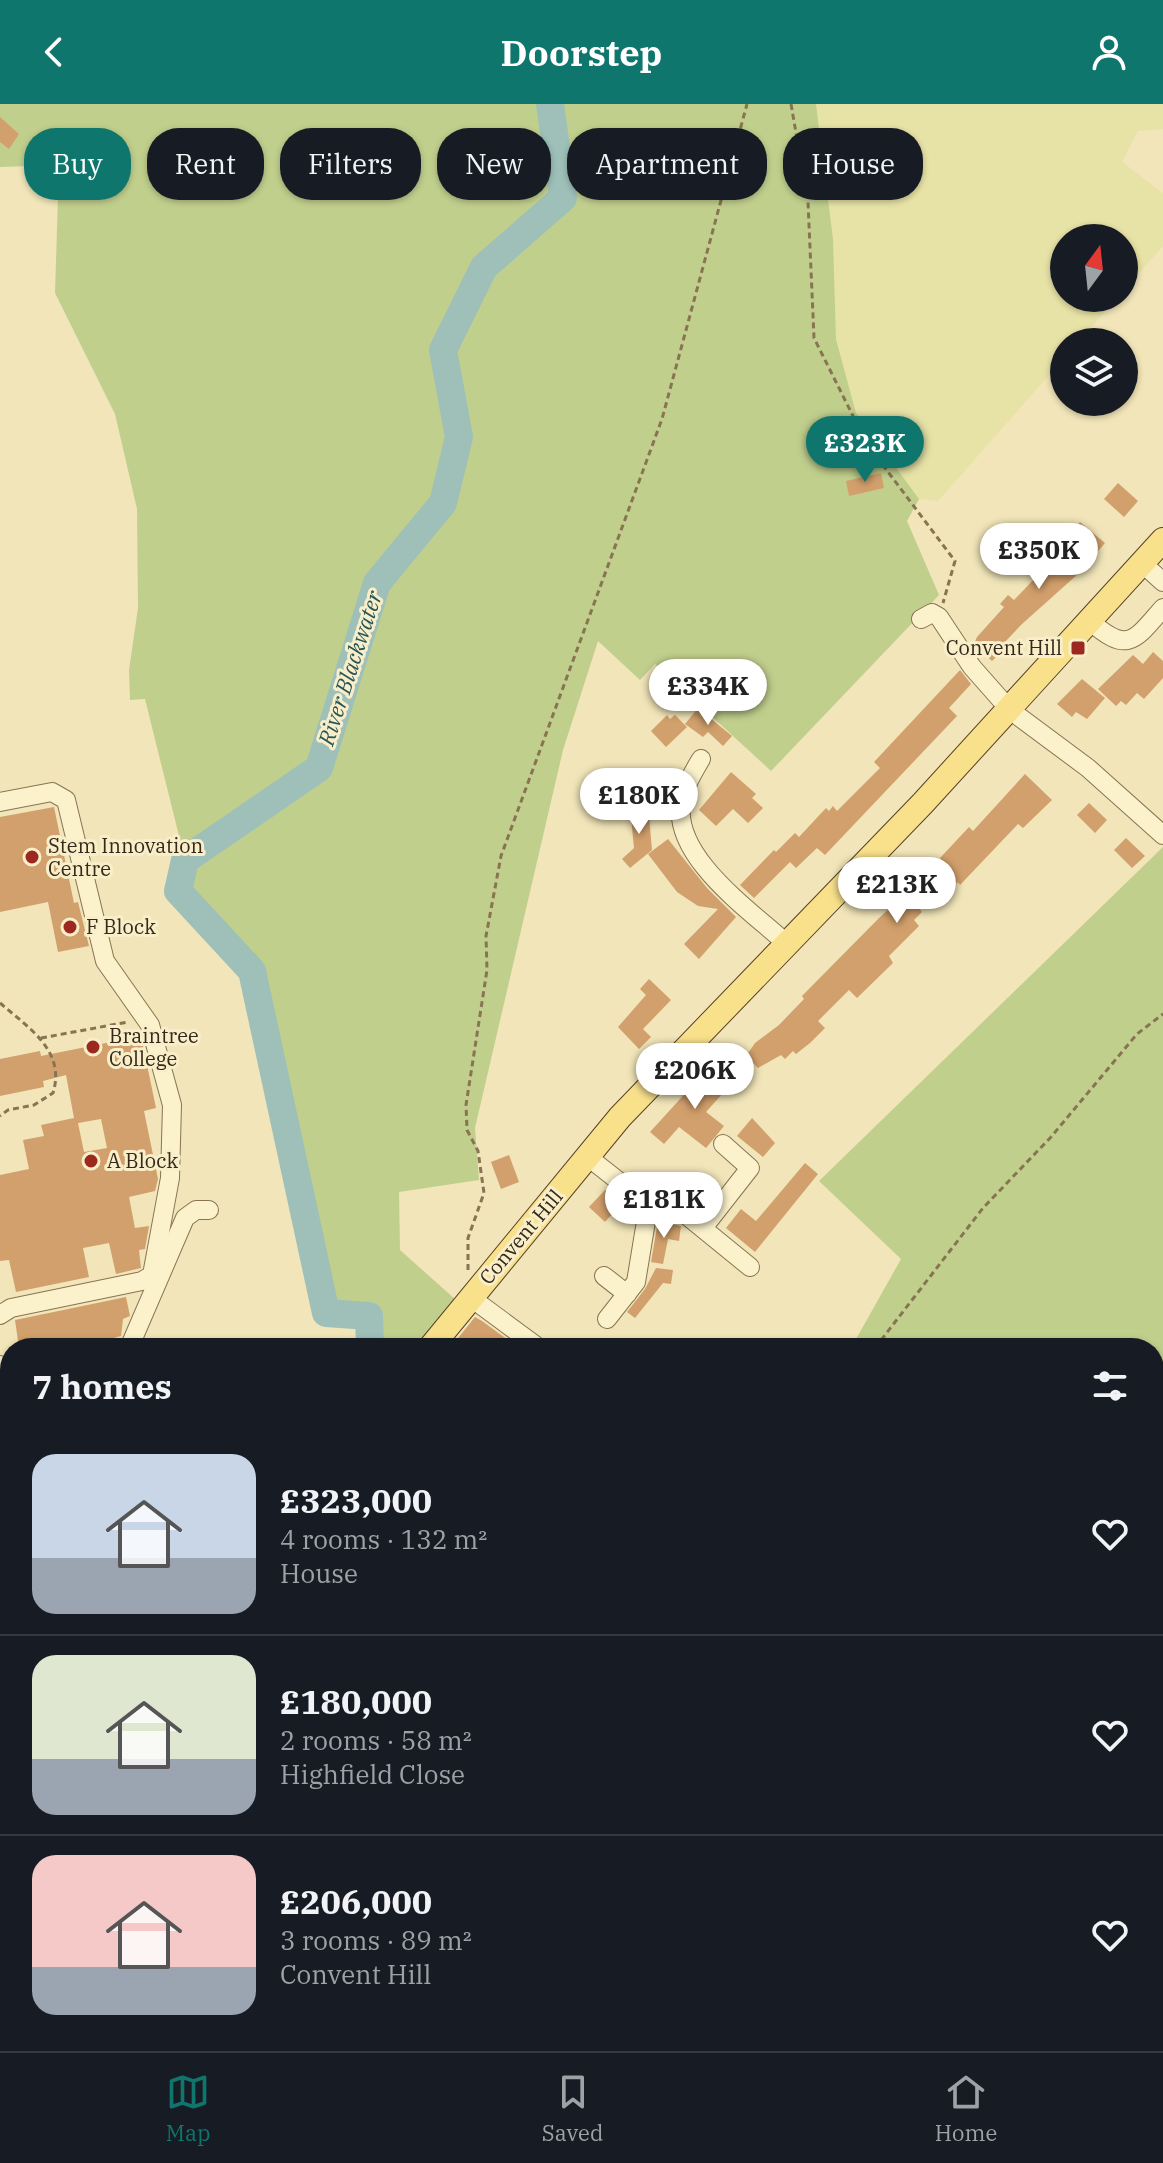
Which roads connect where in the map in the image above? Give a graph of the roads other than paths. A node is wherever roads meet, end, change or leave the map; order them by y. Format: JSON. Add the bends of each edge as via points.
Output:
{"nodes":[{"id":1,"x":1163,"y":540,"type":"edge"},
{"id":2,"x":1142,"y":563,"type":"junction"},
{"id":3,"x":1163,"y":582,"type":"edge"},
{"id":4,"x":1163,"y":608,"type":"edge"},
{"id":5,"x":930,"y":618,"type":"road end"},
{"id":6,"x":1090,"y":621,"type":"junction"},
{"id":7,"x":1010,"y":710,"type":"junction"},
{"id":8,"x":701,"y":759,"type":"dead end"},
{"id":9,"x":0,"y":802,"type":"edge"},
{"id":10,"x":1163,"y":835,"type":"edge"},
{"id":11,"x":787,"y":944,"type":"junction"},
{"id":12,"x":723,"y":1144,"type":"dead end"},
{"id":13,"x":588,"y":1157,"type":"junction"},
{"id":14,"x":650,"y":1197,"type":"junction"},
{"id":15,"x":209,"y":1210,"type":"dead end"},
{"id":16,"x":703,"y":1228,"type":"junction"},
{"id":17,"x":750,"y":1267,"type":"dead end"},
{"id":18,"x":604,"y":1276,"type":"dead end"},
{"id":19,"x":469,"y":1285,"type":"junction"},
{"id":20,"x":627,"y":1294,"type":"junction"},
{"id":21,"x":0,"y":1315,"type":"edge"},
{"id":22,"x":607,"y":1319,"type":"dead end"},
{"id":23,"x":133,"y":1338,"type":"edge"},
{"id":24,"x":436,"y":1338,"type":"edge"},
{"id":25,"x":528,"y":1338,"type":"edge"}],
"edges":[{"from":1,"to":2,"type":"main road","name":"Convent Hill"},
{"from":2,"to":3,"type":"street"},
{"from":2,"to":6,"type":"main road","name":"Convent Hill"},
{"from":4,"to":6,"type":"street","via":[[1135,640],[1127,642],[1106,635]]},
{"from":5,"to":7,"type":"street"},
{"from":6,"to":7,"type":"main road","name":"Convent Hill"},
{"from":7,"to":10,"type":"street","via":[[1088,768]]},
{"from":7,"to":11,"type":"main road","name":"Convent Hill"},
{"from":8,"to":11,"type":"street","via":[[682,798],[682,830],[690,849]]},
{"from":9,"to":21,"type":"street","via":[[52,792],[66,800],[105,961],[146,1019],[172,1105],[170,1178],[152,1275]]},
{"from":11,"to":13,"type":"main road","name":"Convent Hill"},
{"from":12,"to":16,"type":"street","via":[[750,1168]]},
{"from":13,"to":14,"type":"street","via":[[635,1194]]},
{"from":13,"to":19,"type":"main road","name":"Convent Hill"},
{"from":14,"to":16,"type":"street","via":[[669,1201]]},
{"from":14,"to":20,"type":"street","via":[[636,1282]]},
{"from":15,"to":23,"type":"street","via":[[196,1210],[185,1218]]},
{"from":16,"to":17,"type":"street"},
{"from":18,"to":20,"type":"street"},
{"from":19,"to":24,"type":"main road","name":"Convent Hill"},
{"from":19,"to":25,"type":"street"},
{"from":20,"to":22,"type":"street"}]}
